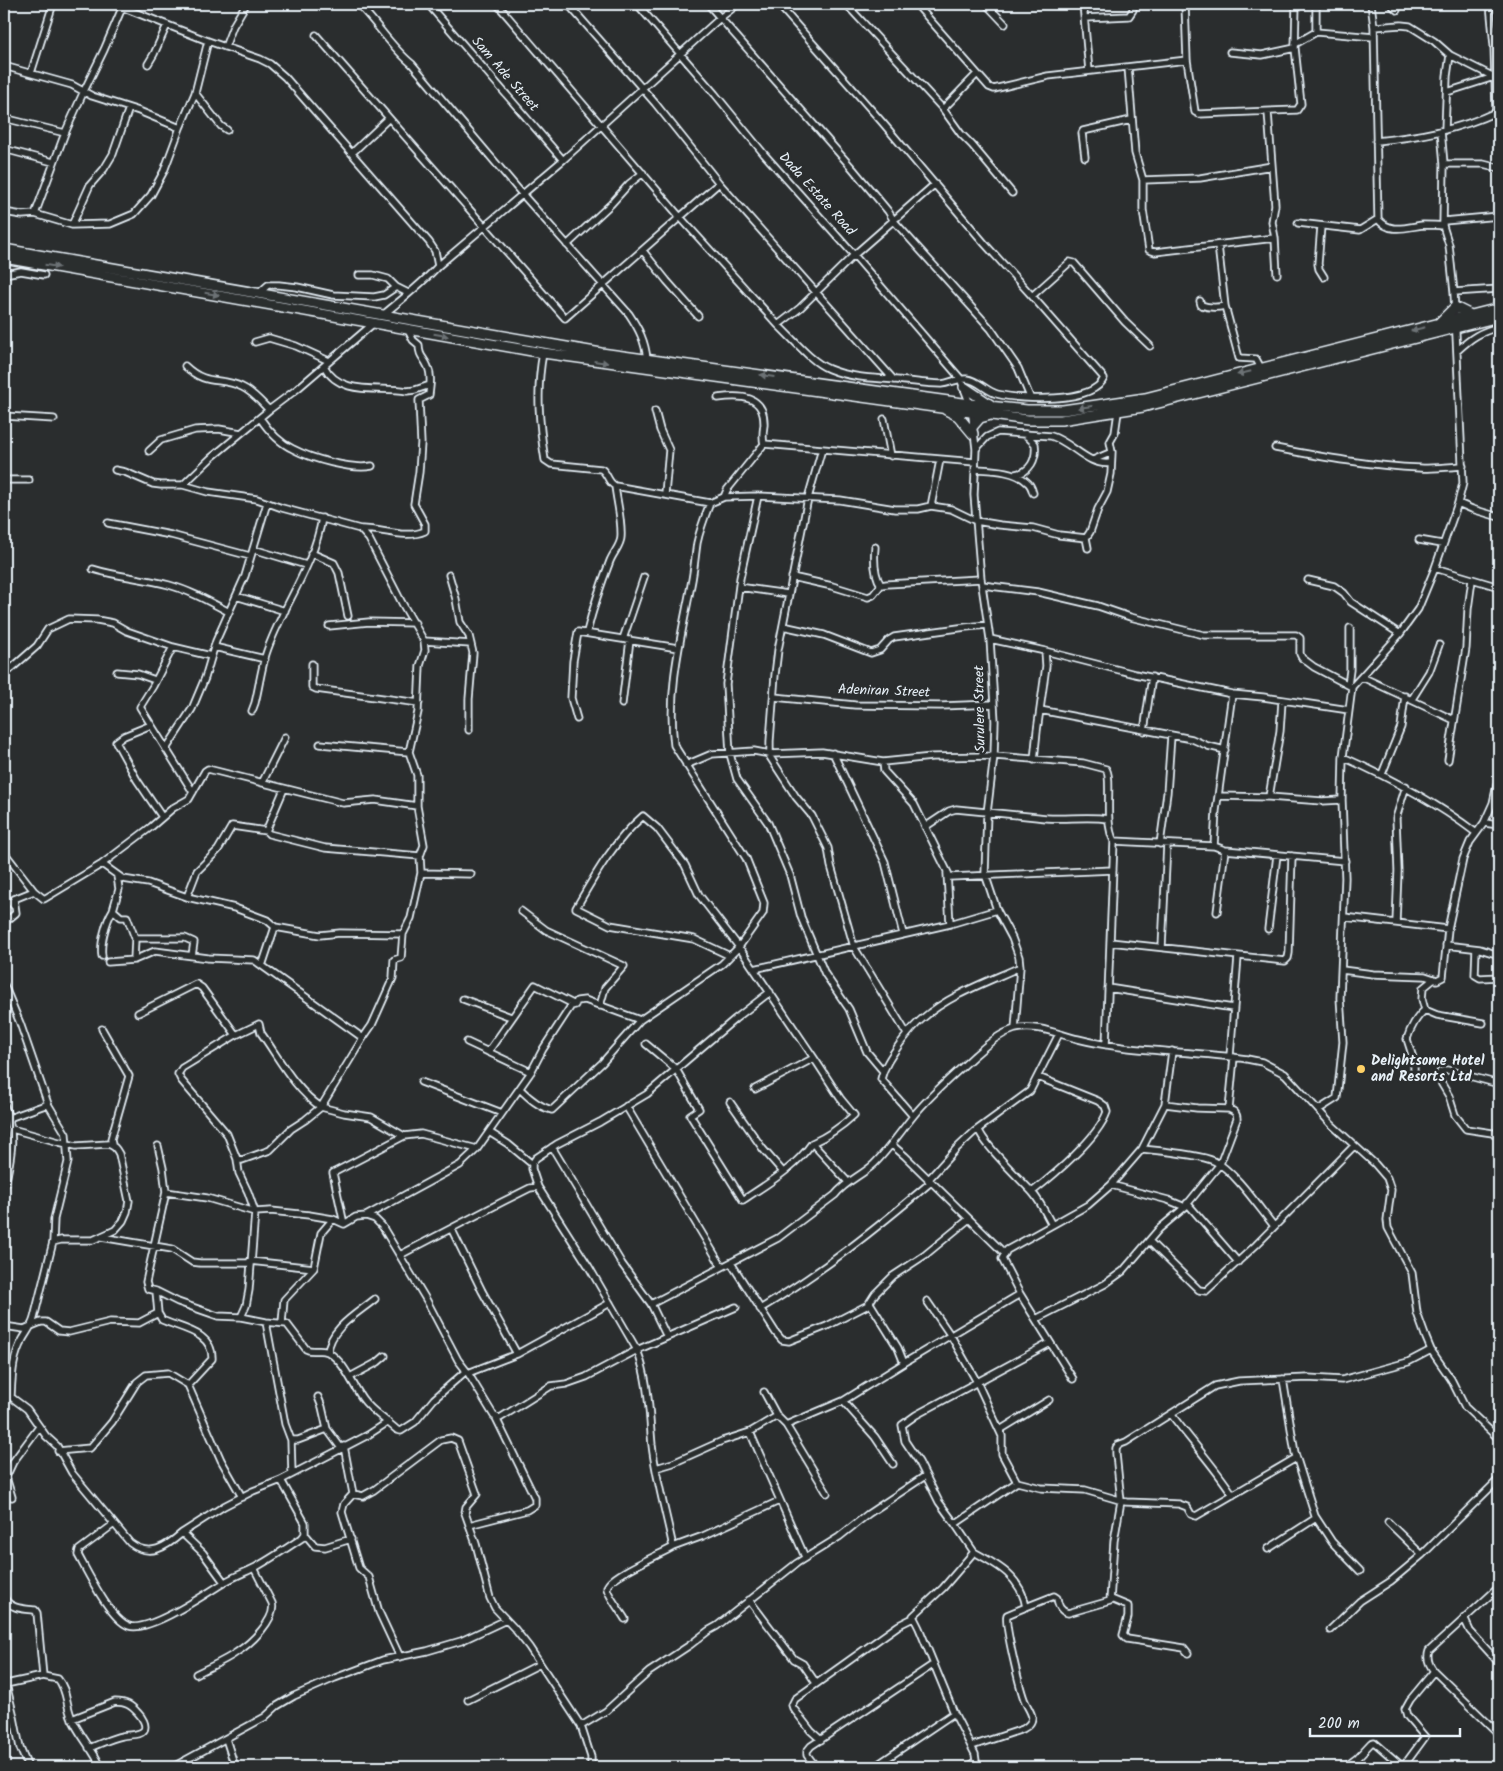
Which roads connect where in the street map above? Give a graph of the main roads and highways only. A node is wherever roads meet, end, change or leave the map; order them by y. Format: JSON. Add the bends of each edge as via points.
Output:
{"nodes":[{"id":1,"x":4,"y":249,"type":"edge"},
{"id":2,"x":4,"y":258,"type":"edge"},
{"id":3,"x":1499,"y":308,"type":"edge"},
{"id":4,"x":1472,"y":315,"type":"junction"},
{"id":5,"x":1499,"y":317,"type":"edge"},
{"id":6,"x":1439,"y":323,"type":"junction"},
{"id":7,"x":1456,"y":324,"type":"junction"},
{"id":8,"x":953,"y":402,"type":"junction"},
{"id":9,"x":939,"y":407,"type":"junction"},
{"id":10,"x":971,"y":408,"type":"junction"},
{"id":11,"x":994,"y":410,"type":"junction"}],
"edges":[{"from":8,"to":1,"type":"highway","one_way":true,"via":[[601,352]]},
{"from":2,"to":9,"type":"highway","one_way":true,"via":[[543,353]]},
{"from":3,"to":4,"type":"highway"},
{"from":4,"to":6,"type":"highway","via":[[1455,307]]},
{"from":4,"to":7,"type":"highway"},
{"from":5,"to":7,"type":"highway"},
{"from":6,"to":7,"type":"highway"},
{"from":6,"to":11,"type":"highway","one_way":true,"via":[[1145,398],[1063,410]]},
{"from":7,"to":11,"type":"highway","via":[[1118,412],[1061,420],[1028,420]]},
{"from":8,"to":10,"type":"highway"},
{"from":8,"to":11,"type":"highway","via":[[962,397],[965,389]]},
{"from":9,"to":10,"type":"highway"},
{"from":9,"to":11,"type":"highway","via":[[958,416],[973,430],[980,418]]},
{"from":10,"to":11,"type":"highway"}]}
